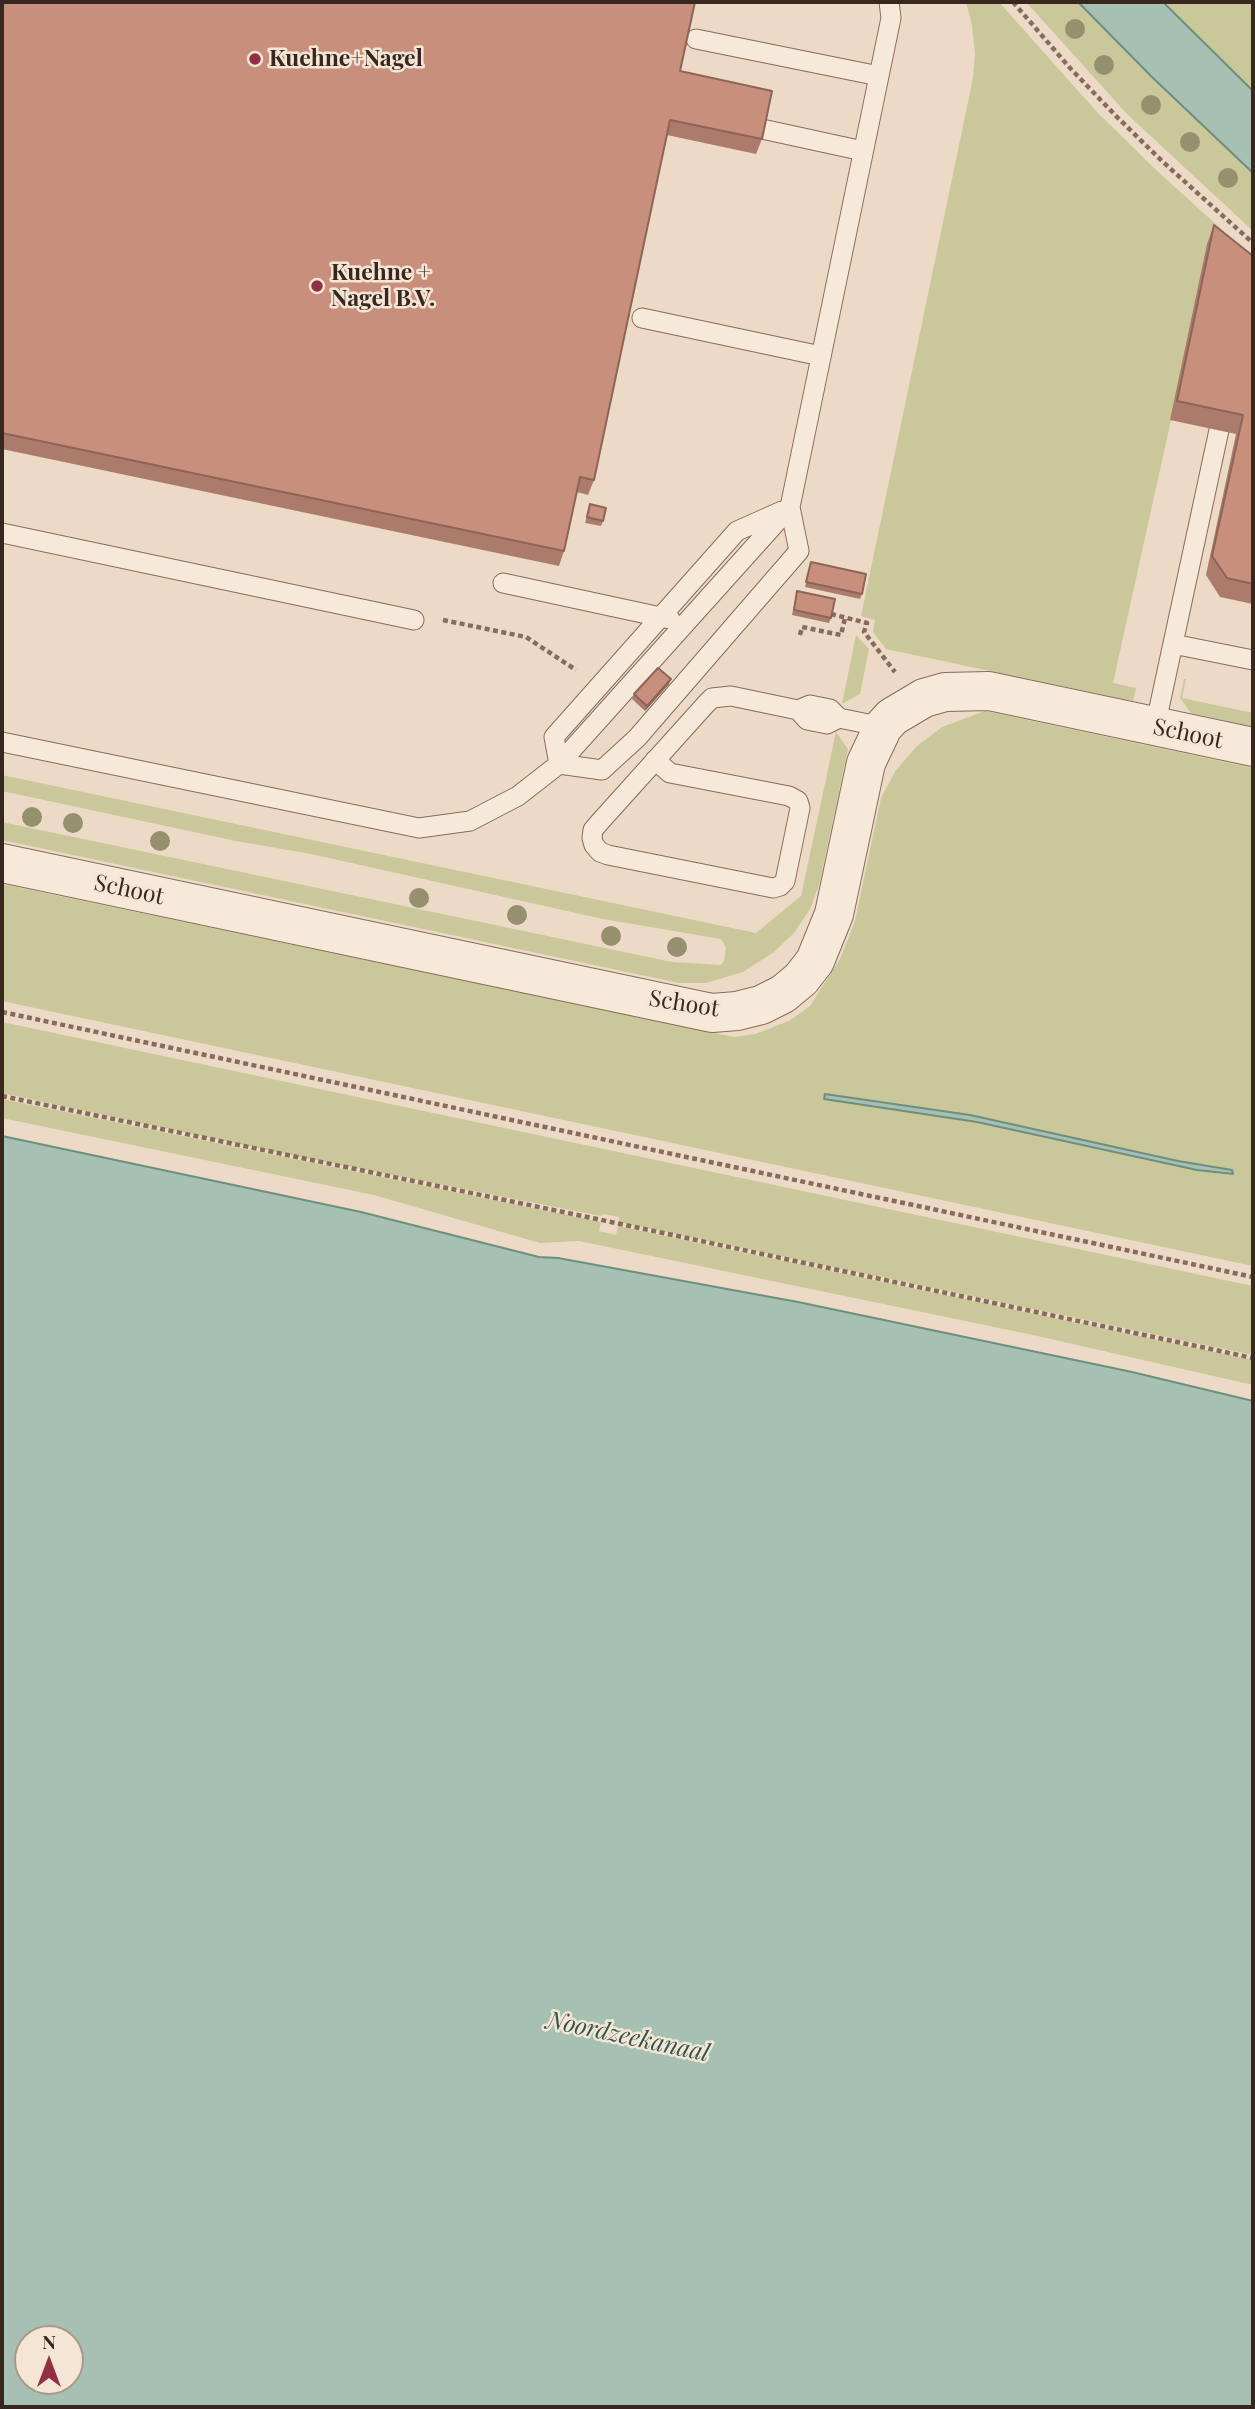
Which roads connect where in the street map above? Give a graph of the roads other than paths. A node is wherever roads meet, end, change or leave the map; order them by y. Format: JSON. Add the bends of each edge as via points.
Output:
{"nodes":[{"id":1,"x":889,"y":2,"type":"edge"},
{"id":2,"x":696,"y":39,"type":"edge"},
{"id":3,"x":879,"y":76,"type":"junction"},
{"id":4,"x":762,"y":129,"type":"edge"},
{"id":5,"x":863,"y":150,"type":"junction"},
{"id":6,"x":642,"y":318,"type":"dead end"},
{"id":7,"x":821,"y":356,"type":"junction"},
{"id":8,"x":1220,"y":430,"type":"edge"},
{"id":9,"x":790,"y":507,"type":"junction"},
{"id":10,"x":2,"y":533,"type":"edge"},
{"id":11,"x":503,"y":583,"type":"dead end"},
{"id":12,"x":661,"y":617,"type":"junction"},
{"id":13,"x":414,"y":620,"type":"road end"},
{"id":14,"x":687,"y":622,"type":"junction"},
{"id":15,"x":1173,"y":644,"type":"junction"},
{"id":16,"x":1253,"y":660,"type":"edge"},
{"id":17,"x":883,"y":727,"type":"junction"},
{"id":18,"x":1155,"y":727,"type":"junction"},
{"id":19,"x":2,"y":742,"type":"edge"},
{"id":20,"x":1253,"y":747,"type":"edge"},
{"id":21,"x":655,"y":760,"type":"junction"},
{"id":22,"x":559,"y":764,"type":"junction"},
{"id":23,"x":2,"y":863,"type":"edge"}],
"edges":[{"from":1,"to":3,"type":"lane","via":[[891,18]]},
{"from":2,"to":3,"type":"lane"},
{"from":3,"to":5,"type":"lane"},
{"from":4,"to":5,"type":"lane"},
{"from":5,"to":7,"type":"lane"},
{"from":6,"to":7,"type":"lane"},
{"from":7,"to":9,"type":"lane"},
{"from":8,"to":15,"type":"lane"},
{"from":9,"to":12,"type":"lane","via":[[737,531]]},
{"from":9,"to":14,"type":"lane"},
{"from":9,"to":22,"type":"lane","via":[[799,551],[637,738],[601,770]]},
{"from":10,"to":13,"type":"lane"},
{"from":11,"to":12,"type":"lane"},
{"from":12,"to":14,"type":"lane"},
{"from":12,"to":22,"type":"lane","via":[[554,737]]},
{"from":14,"to":22,"type":"lane"},
{"from":15,"to":16,"type":"lane"},
{"from":15,"to":18,"type":"lane"},
{"from":17,"to":18,"type":"street","name":"Schoot","via":[[918,701],[945,692],[989,691]]},
{"from":17,"to":21,"type":"lane","via":[[839,718],[827,723],[807,720],[797,710],[731,696],[712,698]]},
{"from":17,"to":23,"type":"street","name":"Schoot","via":[[866,763],[834,914],[815,961],[783,993],[737,1011],[712,1013]]},
{"from":18,"to":20,"type":"street","name":"Schoot"},
{"from":19,"to":22,"type":"lane","via":[[419,828],[470,821],[518,796]]},
{"from":21,"to":21,"type":"lane","via":[[593,830],[594,845],[600,852],[773,888],[785,881],[800,808],[794,798],[670,773]]}]}
